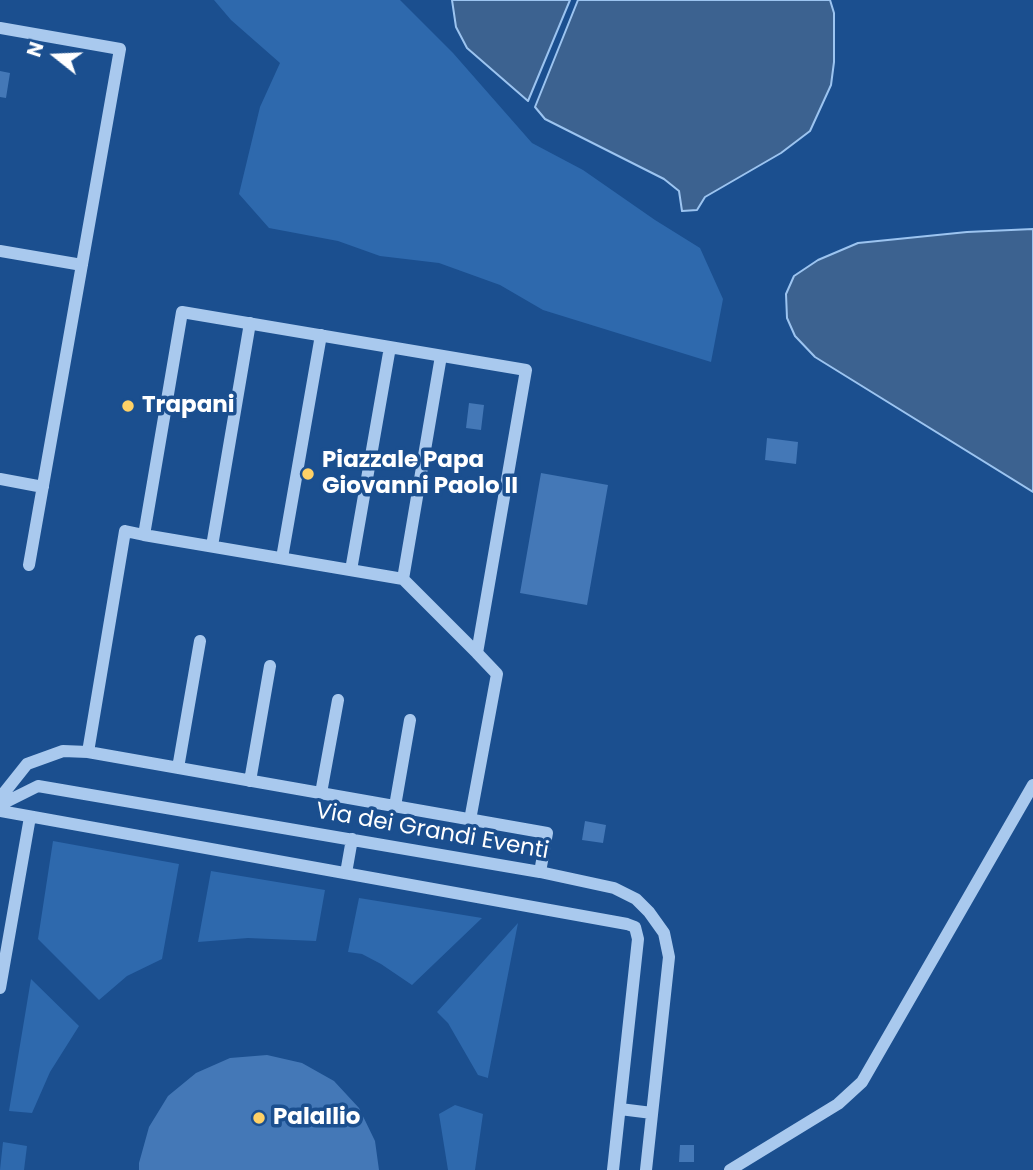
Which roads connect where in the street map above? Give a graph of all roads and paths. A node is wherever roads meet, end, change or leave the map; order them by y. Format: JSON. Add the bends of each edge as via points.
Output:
{"nodes":[{"id":1,"x":0,"y":28,"type":"edge"},
{"id":2,"x":0,"y":251,"type":"edge"},
{"id":3,"x":82,"y":265,"type":"junction"},
{"id":4,"x":250,"y":323,"type":"junction"},
{"id":5,"x":321,"y":335,"type":"junction"},
{"id":6,"x":390,"y":347,"type":"junction"},
{"id":7,"x":441,"y":356,"type":"junction"},
{"id":8,"x":0,"y":479,"type":"edge"},
{"id":9,"x":43,"y":487,"type":"junction"},
{"id":10,"x":144,"y":535,"type":"junction"},
{"id":11,"x":212,"y":546,"type":"junction"},
{"id":12,"x":282,"y":558,"type":"junction"},
{"id":13,"x":29,"y":565,"type":"dead end"},
{"id":14,"x":351,"y":570,"type":"junction"},
{"id":15,"x":402,"y":579,"type":"junction"},
{"id":16,"x":200,"y":641,"type":"dead end"},
{"id":17,"x":477,"y":653,"type":"junction"},
{"id":18,"x":270,"y":666,"type":"dead end"},
{"id":19,"x":338,"y":699,"type":"dead end"},
{"id":20,"x":410,"y":720,"type":"dead end"},
{"id":21,"x":88,"y":752,"type":"junction"},
{"id":22,"x":178,"y":768,"type":"junction"},
{"id":23,"x":250,"y":781,"type":"junction"},
{"id":24,"x":1033,"y":785,"type":"edge"},
{"id":25,"x":321,"y":793,"type":"junction"},
{"id":26,"x":0,"y":798,"type":"edge"},
{"id":27,"x":0,"y":805,"type":"edge"},
{"id":28,"x":395,"y":806,"type":"junction"},
{"id":29,"x":0,"y":811,"type":"edge"},
{"id":30,"x":30,"y":817,"type":"junction"},
{"id":31,"x":470,"y":820,"type":"junction"},
{"id":32,"x":352,"y":839,"type":"junction"},
{"id":33,"x":540,"y":872,"type":"junction"},
{"id":34,"x":346,"y":873,"type":"junction"},
{"id":35,"x":0,"y":988,"type":"edge"},
{"id":36,"x":620,"y":1109,"type":"junction"},
{"id":37,"x":652,"y":1113,"type":"junction"},
{"id":38,"x":613,"y":1170,"type":"edge"},
{"id":39,"x":646,"y":1170,"type":"edge"},
{"id":40,"x":730,"y":1170,"type":"edge"}],
"edges":[{"from":1,"to":3,"type":"street","via":[[120,49]]},
{"from":2,"to":3,"type":"street"},
{"from":3,"to":9,"type":"street"},
{"from":4,"to":5,"type":"street"},
{"from":4,"to":10,"type":"street","via":[[182,312]]},
{"from":4,"to":11,"type":"street"},
{"from":5,"to":6,"type":"street"},
{"from":5,"to":12,"type":"street"},
{"from":6,"to":7,"type":"street"},
{"from":6,"to":14,"type":"street"},
{"from":7,"to":15,"type":"street"},
{"from":7,"to":17,"type":"street","via":[[526,370]]},
{"from":8,"to":9,"type":"street"},
{"from":9,"to":13,"type":"street"},
{"from":10,"to":11,"type":"street"},
{"from":10,"to":21,"type":"street","via":[[125,531]]},
{"from":11,"to":12,"type":"street"},
{"from":12,"to":14,"type":"street"},
{"from":14,"to":15,"type":"street"},
{"from":15,"to":17,"type":"street"},
{"from":16,"to":22,"type":"street"},
{"from":17,"to":31,"type":"street","via":[[497,674]]},
{"from":18,"to":23,"type":"street"},
{"from":19,"to":25,"type":"street"},
{"from":20,"to":28,"type":"street"},
{"from":21,"to":22,"type":"street"},
{"from":21,"to":26,"type":"street","via":[[62,751],[27,764]]},
{"from":22,"to":23,"type":"street"},
{"from":23,"to":25,"type":"street"},
{"from":24,"to":40,"type":"street","via":[[862,1082],[838,1104]]},
{"from":25,"to":28,"type":"street"},
{"from":27,"to":32,"type":"street","name":"Via dei Grandi Eventi","via":[[38,786]]},
{"from":28,"to":31,"type":"street"},
{"from":29,"to":30,"type":"street"},
{"from":30,"to":34,"type":"street"},
{"from":30,"to":35,"type":"street"},
{"from":31,"to":33,"type":"street","via":[[547,833]]},
{"from":32,"to":33,"type":"street","name":"Via dei Grandi Eventi"},
{"from":32,"to":34,"type":"street"},
{"from":33,"to":37,"type":"street","name":"Via dei Grandi Eventi","via":[[614,888],[636,899],[664,933],[669,957]]},
{"from":34,"to":36,"type":"street","via":[[635,927],[638,939]]},
{"from":36,"to":37,"type":"street"},
{"from":36,"to":38,"type":"street"},
{"from":37,"to":39,"type":"street","name":"Via dei Grandi Eventi"}]}
